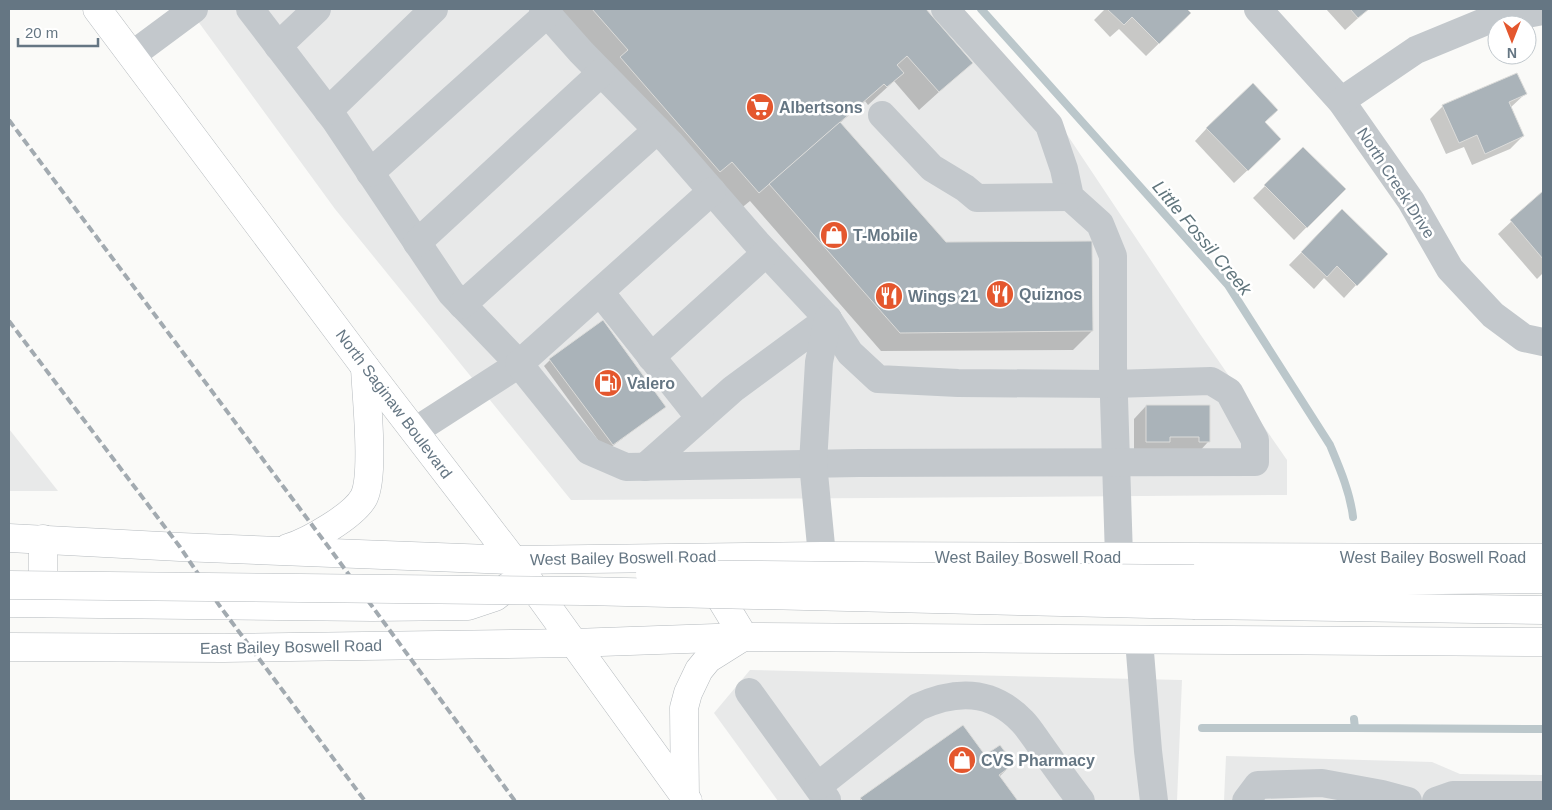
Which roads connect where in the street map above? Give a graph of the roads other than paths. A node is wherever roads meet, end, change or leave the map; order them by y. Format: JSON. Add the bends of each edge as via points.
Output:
{"nodes":[{"id":1,"x":97,"y":9,"type":"edge"},
{"id":2,"x":194,"y":9,"type":"edge"},
{"id":3,"x":250,"y":9,"type":"edge"},
{"id":4,"x":318,"y":9,"type":"edge"},
{"id":5,"x":434,"y":9,"type":"edge"},
{"id":6,"x":944,"y":9,"type":"edge"},
{"id":7,"x":1258,"y":9,"type":"edge"},
{"id":8,"x":545,"y":11,"type":"edge"},
{"id":9,"x":1543,"y":11,"type":"edge"},
{"id":10,"x":278,"y":46,"type":"junction"},
{"id":11,"x":132,"y":55,"type":"junction"},
{"id":12,"x":601,"y":73,"type":"junction"},
{"id":13,"x":1341,"y":102,"type":"junction"},
{"id":14,"x":328,"y":111,"type":"junction"},
{"id":15,"x":882,"y":115,"type":"dead end"},
{"id":16,"x":657,"y":130,"type":"junction"},
{"id":17,"x":370,"y":173,"type":"junction"},
{"id":18,"x":712,"y":191,"type":"junction"},
{"id":19,"x":1070,"y":197,"type":"junction"},
{"id":20,"x":417,"y":242,"type":"junction"},
{"id":21,"x":766,"y":253,"type":"junction"},
{"id":22,"x":600,"y":292,"type":"junction"},
{"id":23,"x":462,"y":305,"type":"junction"},
{"id":24,"x":828,"y":318,"type":"junction"},
{"id":25,"x":1543,"y":342,"type":"edge"},
{"id":26,"x":651,"y":357,"type":"junction"},
{"id":27,"x":519,"y":364,"type":"junction"},
{"id":28,"x":365,"y":367,"type":"junction"},
{"id":29,"x":1113,"y":384,"type":"junction"},
{"id":30,"x":700,"y":418,"type":"junction"},
{"id":31,"x":415,"y":431,"type":"junction"},
{"id":32,"x":1116,"y":461,"type":"junction"},
{"id":33,"x":813,"y":463,"type":"junction"},
{"id":34,"x":645,"y":467,"type":"junction"},
{"id":35,"x":9,"y":538,"type":"edge"},
{"id":36,"x":43,"y":539,"type":"junction"},
{"id":37,"x":278,"y":551,"type":"junction"},
{"id":38,"x":822,"y":556,"type":"junction"},
{"id":39,"x":696,"y":557,"type":"junction"},
{"id":40,"x":1119,"y":557,"type":"junction"},
{"id":41,"x":1543,"y":558,"type":"edge"},
{"id":42,"x":9,"y":568,"type":"edge"},
{"id":43,"x":526,"y":573,"type":"junction"},
{"id":44,"x":1543,"y":579,"type":"edge"},
{"id":45,"x":9,"y":585,"type":"edge"},
{"id":46,"x":1195,"y":592,"type":"junction"},
{"id":47,"x":9,"y":603,"type":"edge"},
{"id":48,"x":43,"y":603,"type":"junction"},
{"id":49,"x":1543,"y":610,"type":"edge"},
{"id":50,"x":744,"y":637,"type":"junction"},
{"id":51,"x":1140,"y":640,"type":"junction"},
{"id":52,"x":1543,"y":642,"type":"edge"},
{"id":53,"x":573,"y":643,"type":"junction"},
{"id":54,"x":9,"y":648,"type":"edge"},
{"id":55,"x":749,"y":692,"type":"dead end"},
{"id":56,"x":1290,"y":793,"type":"edge"},
{"id":57,"x":1330,"y":793,"type":"edge"},
{"id":58,"x":823,"y":794,"type":"edge"},
{"id":59,"x":1543,"y":795,"type":"edge"},
{"id":60,"x":1367,"y":796,"type":"edge"},
{"id":61,"x":687,"y":800,"type":"edge"},
{"id":62,"x":1081,"y":801,"type":"edge"},
{"id":63,"x":1154,"y":801,"type":"edge"},
{"id":64,"x":1246,"y":801,"type":"edge"},
{"id":65,"x":1408,"y":801,"type":"edge"},
{"id":66,"x":1436,"y":801,"type":"edge"}],
"edges":[{"from":1,"to":11,"type":"main road","name":"North Saginaw Boulevard"},
{"from":2,"to":11,"type":"street"},
{"from":3,"to":10,"type":"street"},
{"from":4,"to":10,"type":"street"},
{"from":5,"to":14,"type":"street"},
{"from":6,"to":19,"type":"street","via":[[1049,125]]},
{"from":7,"to":13,"type":"street","name":"North Creek Drive"},
{"from":8,"to":12,"type":"street"},
{"from":8,"to":17,"type":"street"},
{"from":9,"to":13,"type":"street","via":[[1484,22],[1416,50]]},
{"from":10,"to":14,"type":"street"},
{"from":11,"to":28,"type":"main road","name":"North Saginaw Boulevard"},
{"from":12,"to":16,"type":"street"},
{"from":12,"to":20,"type":"street"},
{"from":13,"to":25,"type":"street","name":"North Creek Drive","via":[[1411,201],[1450,269],[1493,316],[1524,338]]},
{"from":14,"to":17,"type":"street"},
{"from":15,"to":19,"type":"street","via":[[932,168],[977,198]]},
{"from":16,"to":18,"type":"street"},
{"from":16,"to":23,"type":"street"},
{"from":17,"to":20,"type":"street"},
{"from":18,"to":21,"type":"street"},
{"from":18,"to":22,"type":"street"},
{"from":19,"to":29,"type":"street","via":[[1100,224],[1113,256]]},
{"from":20,"to":23,"type":"street"},
{"from":21,"to":24,"type":"street"},
{"from":21,"to":26,"type":"street"},
{"from":22,"to":26,"type":"street"},
{"from":22,"to":27,"type":"street"},
{"from":23,"to":27,"type":"street"},
{"from":24,"to":29,"type":"street","via":[[850,353],[878,379]]},
{"from":24,"to":30,"type":"street","via":[[733,389]]},
{"from":24,"to":33,"type":"street","via":[[819,362]]},
{"from":26,"to":30,"type":"street"},
{"from":27,"to":31,"type":"street"},
{"from":27,"to":34,"type":"street","via":[[589,451],[626,467]]},
{"from":28,"to":31,"type":"main road","name":"North Saginaw Boulevard"},
{"from":28,"to":37,"type":"main road","via":[[369,466],[364,497],[319,535]]},
{"from":29,"to":32,"type":"street"},
{"from":29,"to":32,"type":"street","via":[[1211,381],[1229,392],[1255,440],[1255,462]]},
{"from":30,"to":34,"type":"street"},
{"from":31,"to":43,"type":"main road","name":"North Saginaw Boulevard"},
{"from":32,"to":33,"type":"street"},
{"from":32,"to":40,"type":"street"},
{"from":33,"to":34,"type":"street"},
{"from":33,"to":38,"type":"street"},
{"from":35,"to":36,"type":"main road"},
{"from":36,"to":37,"type":"main road"},
{"from":36,"to":48,"type":"main road"},
{"from":37,"to":43,"type":"main road"},
{"from":38,"to":39,"type":"main road","name":"West Bailey Boswell Road"},
{"from":38,"to":40,"type":"main road","name":"West Bailey Boswell Road"},
{"from":39,"to":43,"type":"main road","name":"West Bailey Boswell Road"},
{"from":39,"to":50,"type":"main road"},
{"from":40,"to":41,"type":"main road","name":"West Bailey Boswell Road"},
{"from":42,"to":43,"type":"main road"},
{"from":43,"to":45,"type":"main road","bridge":true},
{"from":43,"to":46,"type":"main road","name":"West Bailey Boswell Road","bridge":true},
{"from":43,"to":48,"type":"main road","via":[[495,597],[468,606]]},
{"from":43,"to":53,"type":"main road","name":"North Saginaw Boulevard"},
{"from":44,"to":46,"type":"main road","name":"West Bailey Boswell Road","via":[[1325,581]]},
{"from":46,"to":49,"type":"main road","name":"West Bailey Boswell Road"},
{"from":47,"to":48,"type":"main road"},
{"from":50,"to":51,"type":"main road"},
{"from":50,"to":53,"type":"main road"},
{"from":50,"to":61,"type":"main road","via":[[708,659],[688,693],[684,708]]},
{"from":51,"to":52,"type":"main road"},
{"from":51,"to":63,"type":"street"},
{"from":53,"to":54,"type":"main road","name":"East Bailey Boswell Road"},
{"from":53,"to":61,"type":"main road","name":"North Saginaw Boulevard"},
{"from":55,"to":58,"type":"street"},
{"from":56,"to":57,"type":"street"},
{"from":56,"to":64,"type":"street","via":[[1258,785]]},
{"from":57,"to":60,"type":"street"},
{"from":58,"to":62,"type":"street","via":[[918,707],[936,698],[978,695],[997,701],[1023,722]]},
{"from":59,"to":66,"type":"street","via":[[1453,795]]},
{"from":60,"to":65,"type":"street"}]}
